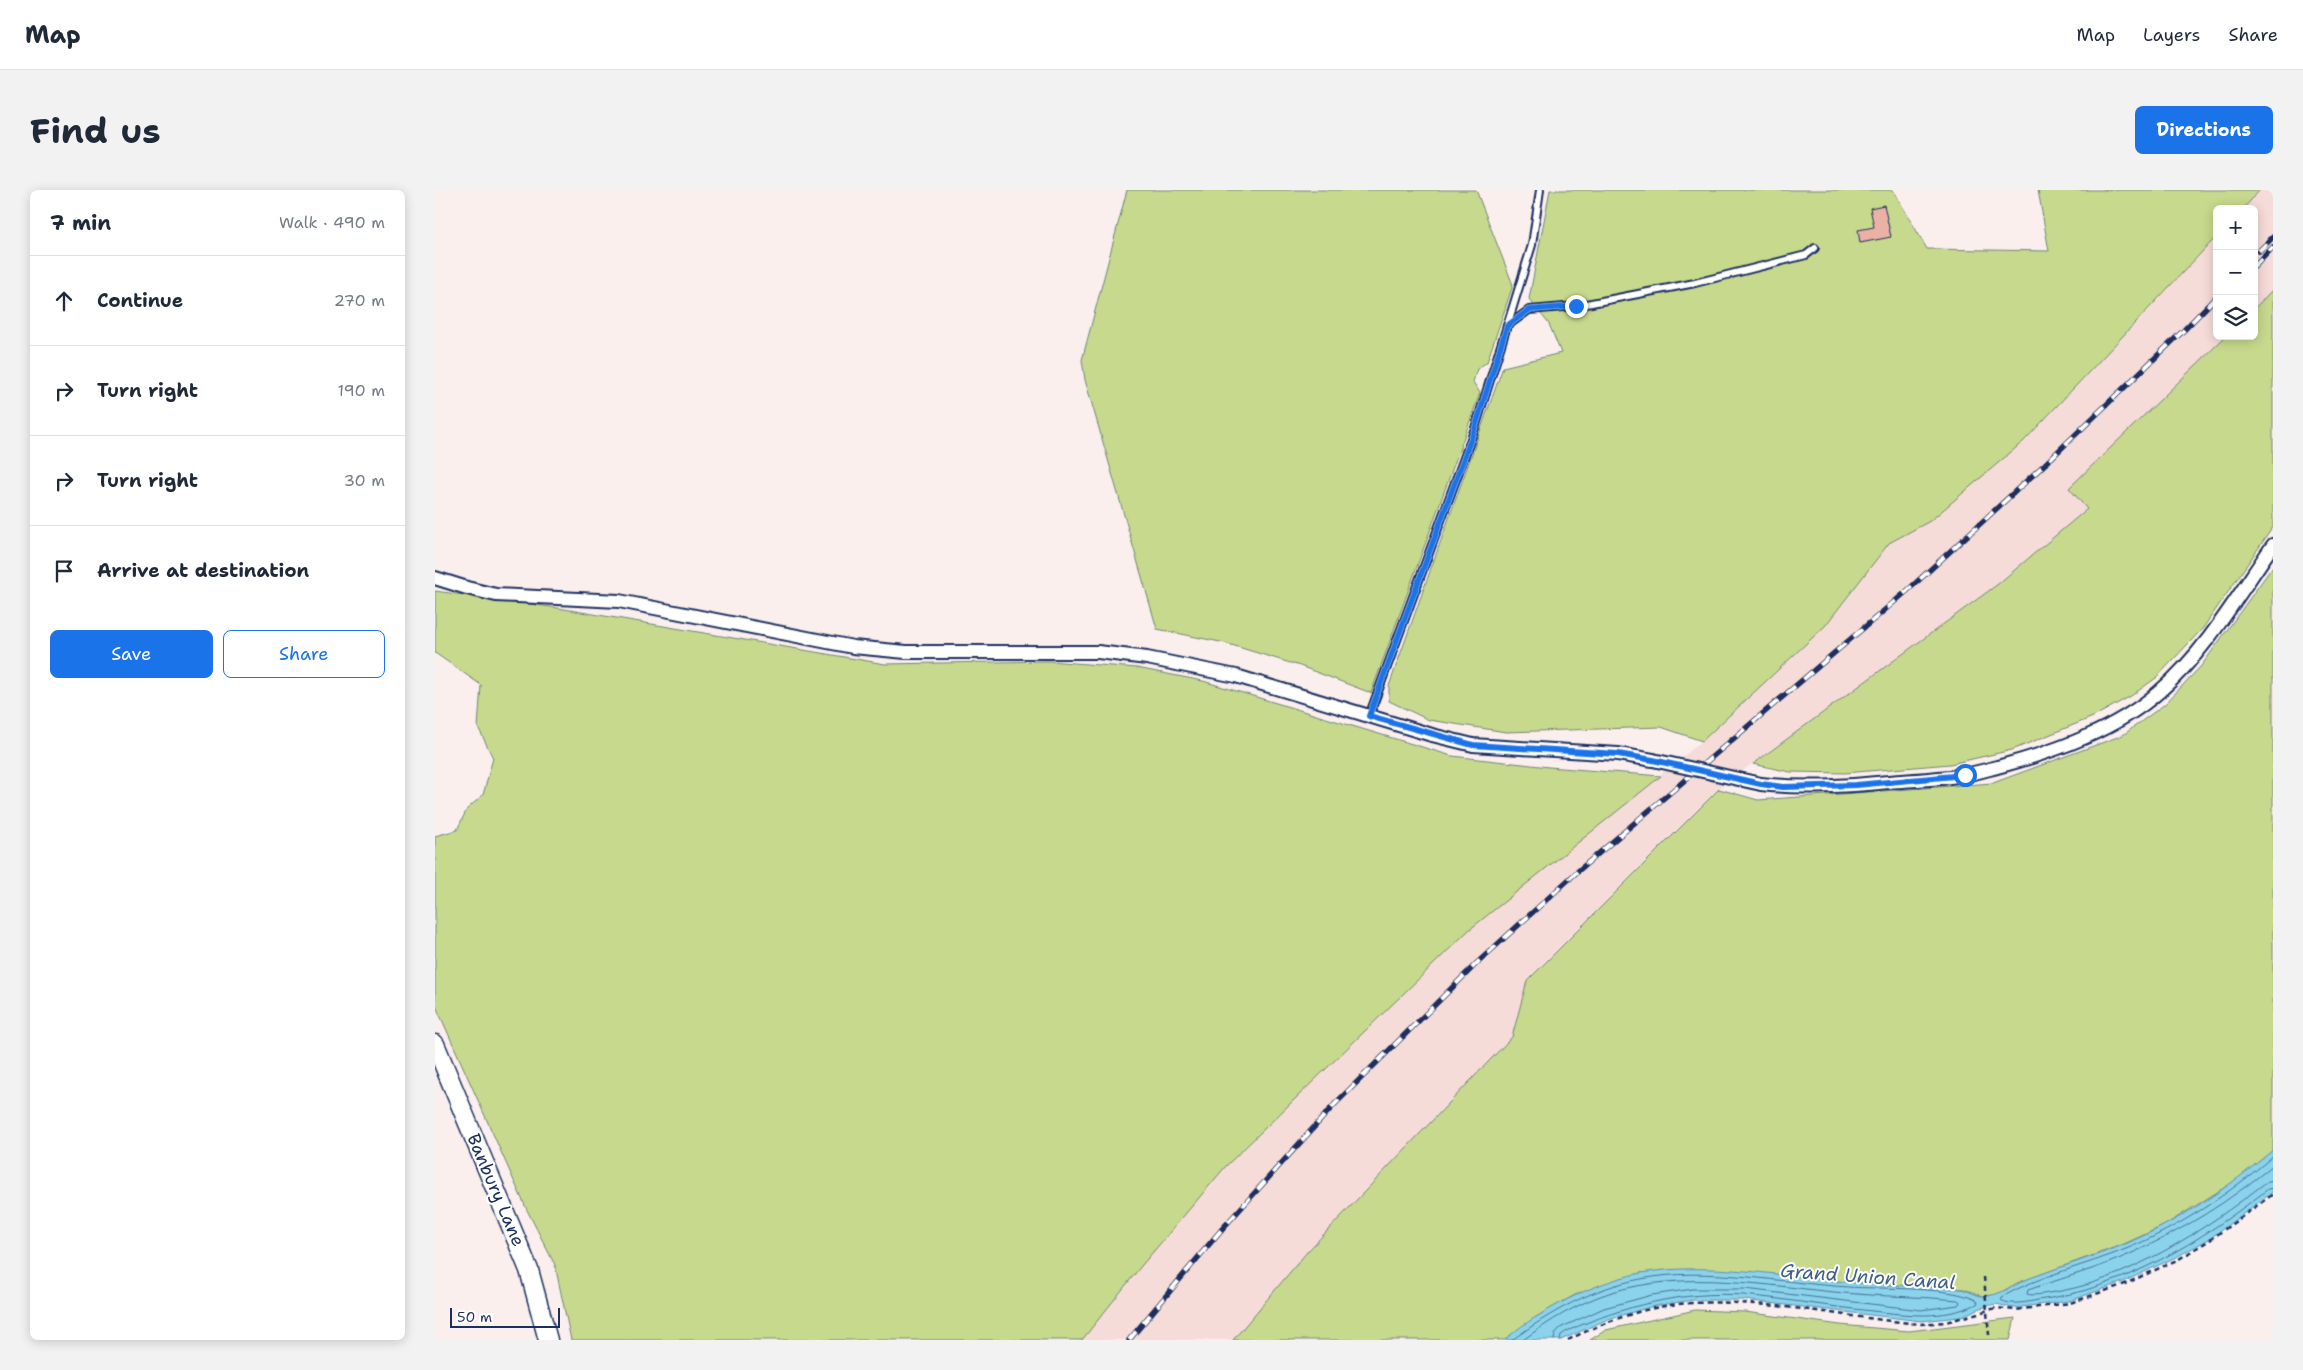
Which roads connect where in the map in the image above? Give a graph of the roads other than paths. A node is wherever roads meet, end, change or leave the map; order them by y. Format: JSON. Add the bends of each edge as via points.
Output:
{"nodes":[{"id":1,"x":1540,"y":190,"type":"edge"},
{"id":2,"x":1815,"y":248,"type":"dead end"},
{"id":3,"x":1507,"y":326,"type":"junction"},
{"id":4,"x":2273,"y":545,"type":"edge"},
{"id":5,"x":435,"y":578,"type":"edge"},
{"id":6,"x":1369,"y":716,"type":"junction"},
{"id":7,"x":435,"y":1044,"type":"edge"},
{"id":8,"x":548,"y":1340,"type":"edge"}],
"edges":[{"from":1,"to":3,"type":"lane","via":[[1532,245]]},
{"from":2,"to":3,"type":"lane","via":[[1806,255],[1695,282],[1576,306],[1529,310]]},
{"from":3,"to":6,"type":"lane","via":[[1475,428]]},
{"from":4,"to":6,"type":"street","bridge":true,"via":[[2220,622],[2181,671],[2137,710],[2043,754],[1965,775],[1856,785],[1783,787],[1618,754],[1473,745]]},
{"from":5,"to":6,"type":"street","via":[[496,595],[619,601],[853,647],[906,652],[1098,652],[1147,658],[1236,676]]},
{"from":7,"to":8,"type":"street","name":"Banbury Lane","via":[[529,1270]]}]}
